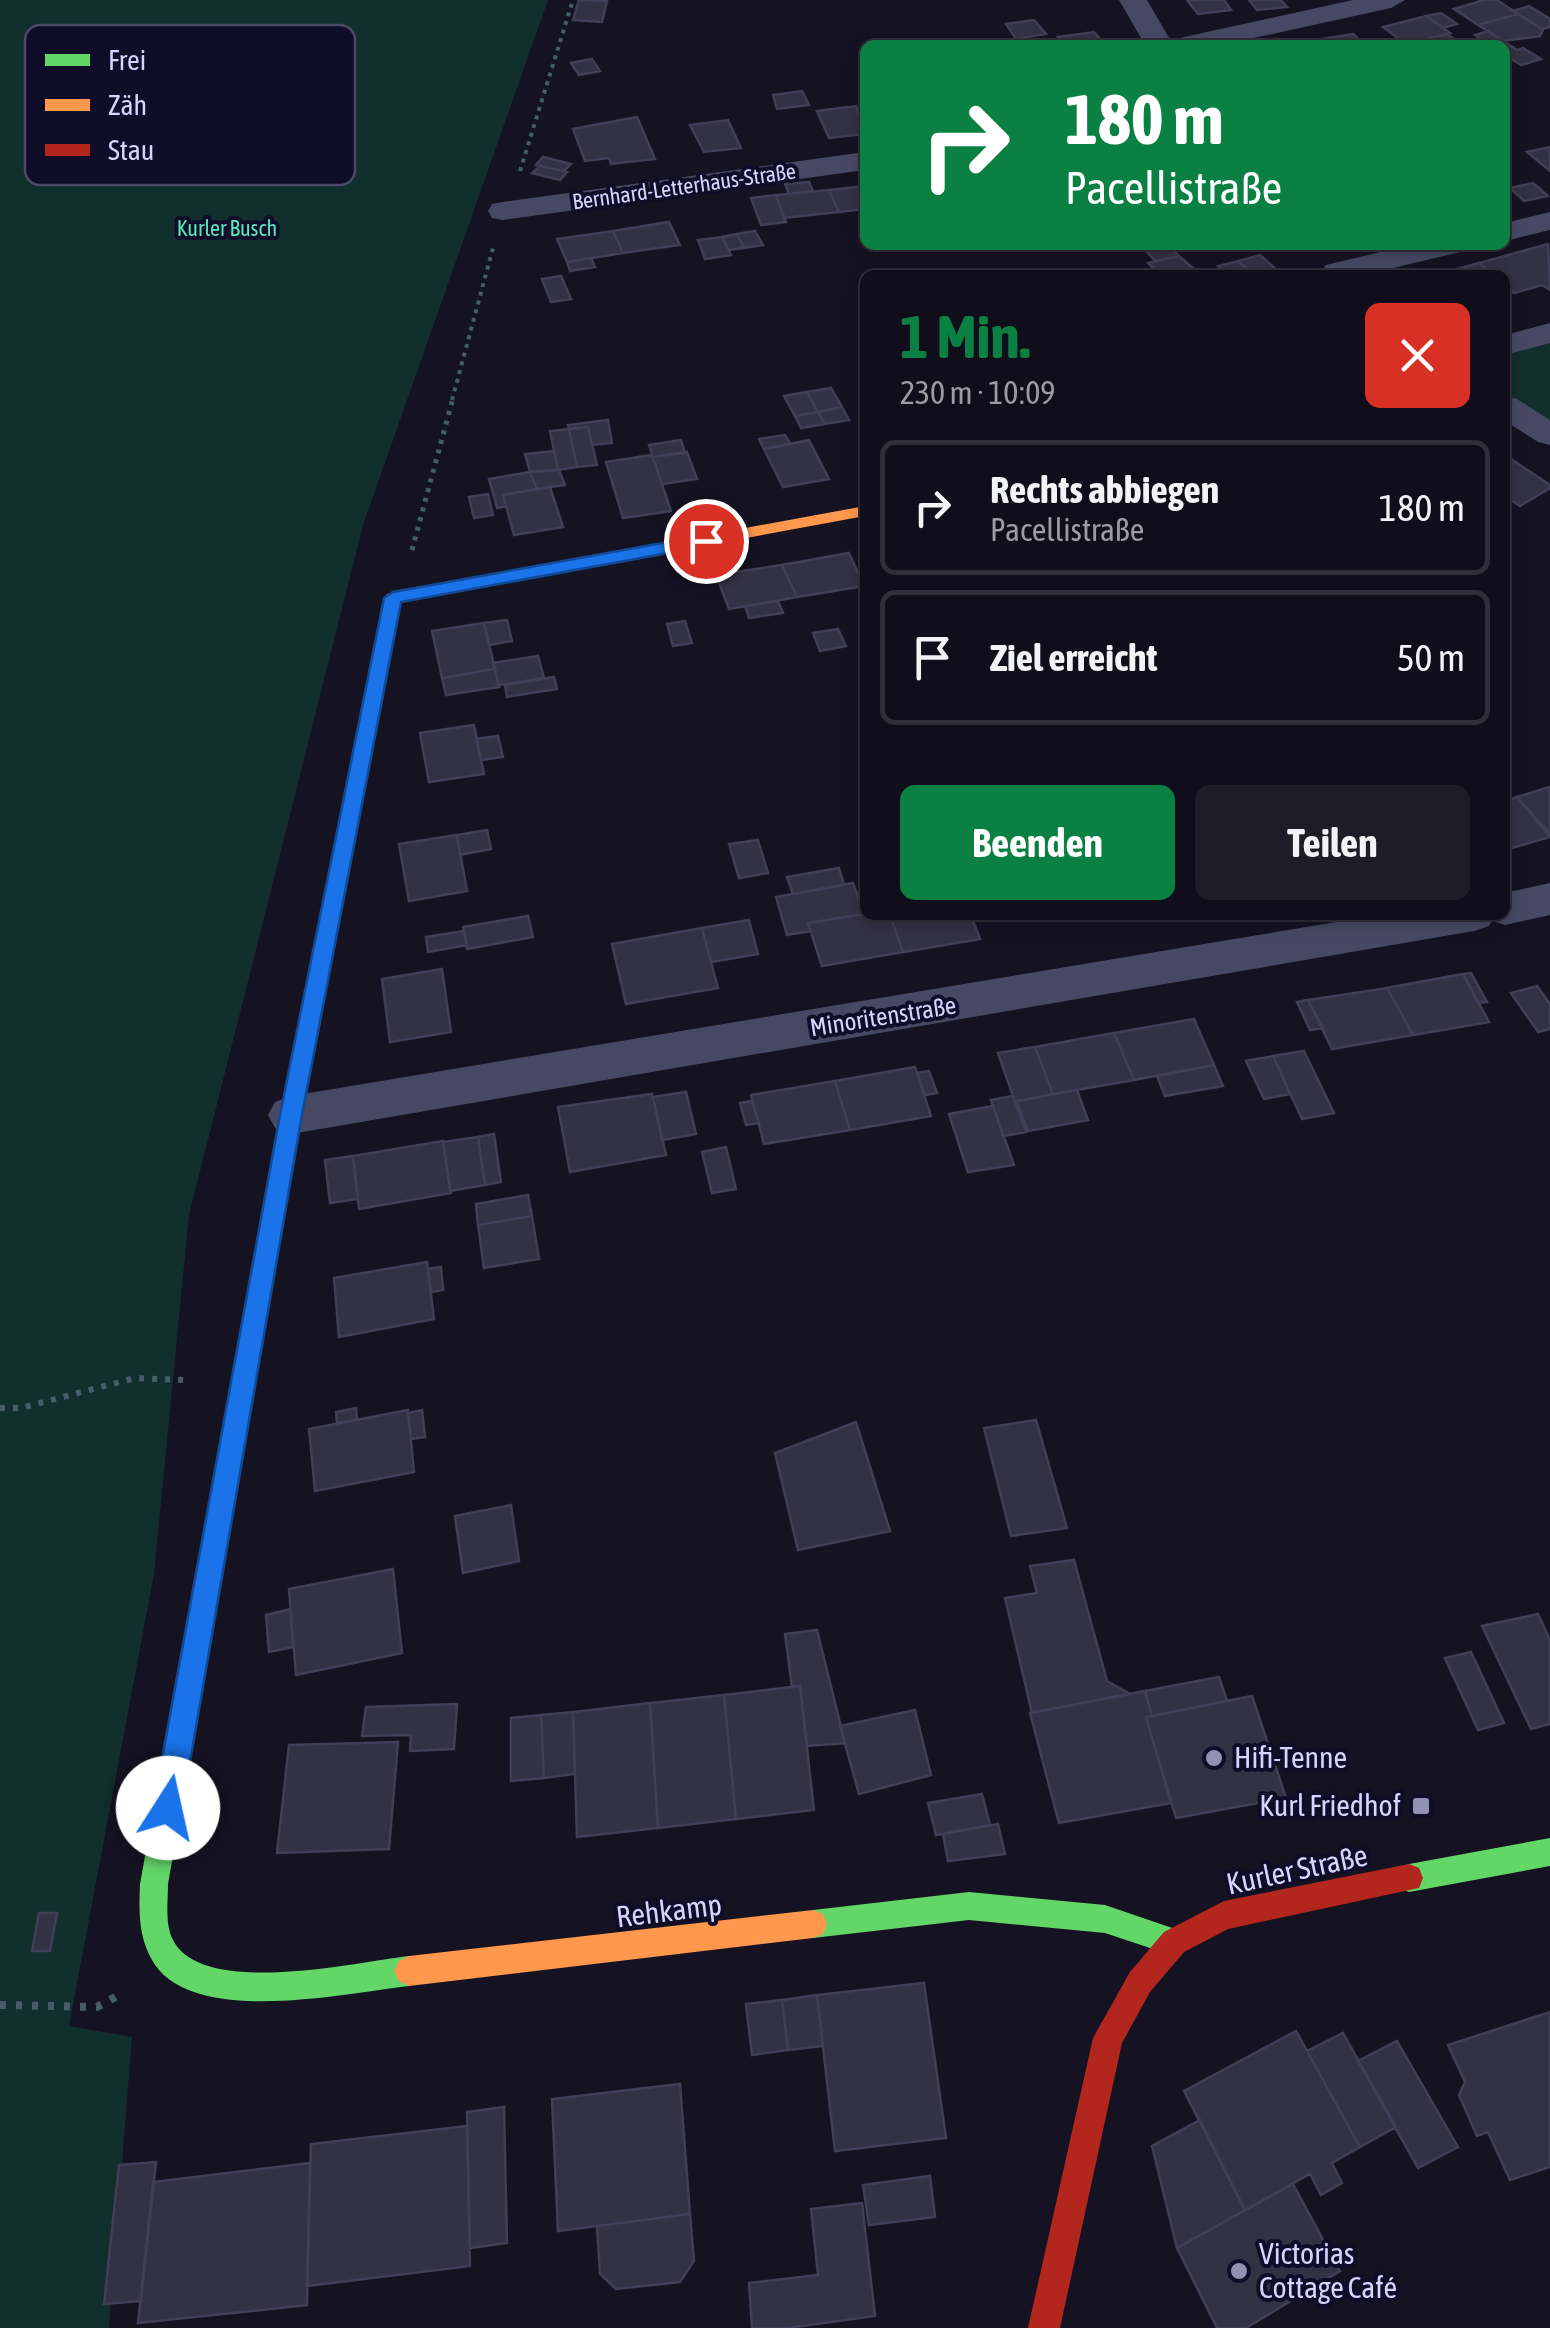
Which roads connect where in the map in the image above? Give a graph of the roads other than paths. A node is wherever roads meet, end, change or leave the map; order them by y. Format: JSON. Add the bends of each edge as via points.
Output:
{"nodes":[{"id":1,"x":1133,"y":0,"type":"edge"},
{"id":2,"x":1391,"y":0,"type":"edge"},
{"id":3,"x":1157,"y":40,"type":"edge"},
{"id":4,"x":1207,"y":40,"type":"edge"},
{"id":5,"x":860,"y":162,"type":"edge"},
{"id":6,"x":502,"y":211,"type":"road end"},
{"id":7,"x":1550,"y":221,"type":"edge"},
{"id":8,"x":1510,"y":231,"type":"edge"},
{"id":9,"x":1315,"y":250,"type":"edge"},
{"id":10,"x":1430,"y":250,"type":"edge"},
{"id":11,"x":1334,"y":270,"type":"edge"},
{"id":12,"x":1353,"y":270,"type":"edge"},
{"id":13,"x":1550,"y":333,"type":"edge"},
{"id":14,"x":1510,"y":344,"type":"edge"},
{"id":15,"x":1510,"y":409,"type":"edge"},
{"id":16,"x":1550,"y":436,"type":"edge"},
{"id":17,"x":860,"y":512,"type":"edge"},
{"id":18,"x":1550,"y":899,"type":"edge"},
{"id":19,"x":1510,"y":908,"type":"edge"},
{"id":20,"x":1444,"y":920,"type":"edge"},
{"id":21,"x":291,"y":1115,"type":"junction"},
{"id":22,"x":1550,"y":1852,"type":"edge"},
{"id":23,"x":1174,"y":1942,"type":"junction"},
{"id":24,"x":1044,"y":2328,"type":"edge"}],
"edges":[{"from":1,"to":3,"type":"street"},
{"from":2,"to":4,"type":"street"},
{"from":5,"to":6,"type":"street","name":"Bernhard-Letterhaus-Straße"},
{"from":7,"to":8,"type":"street"},
{"from":9,"to":11,"type":"street"},
{"from":10,"to":12,"type":"street"},
{"from":13,"to":14,"type":"street"},
{"from":15,"to":16,"type":"street"},
{"from":17,"to":21,"type":"street","via":[[393,598]]},
{"from":18,"to":19,"type":"street"},
{"from":20,"to":21,"type":"street","name":"Minoritenstraße"},
{"from":21,"to":23,"type":"street","name":"Rehkamp","via":[[154,1884],[152,1932],[172,1965],[207,1984],[252,1988],[969,1906],[1105,1919]]},
{"from":22,"to":23,"type":"street","name":"Kurler Straße","via":[[1263,1905],[1224,1915]]},
{"from":23,"to":24,"type":"street","name":"Kurler Straße","via":[[1140,1982],[1108,2038]]}]}
